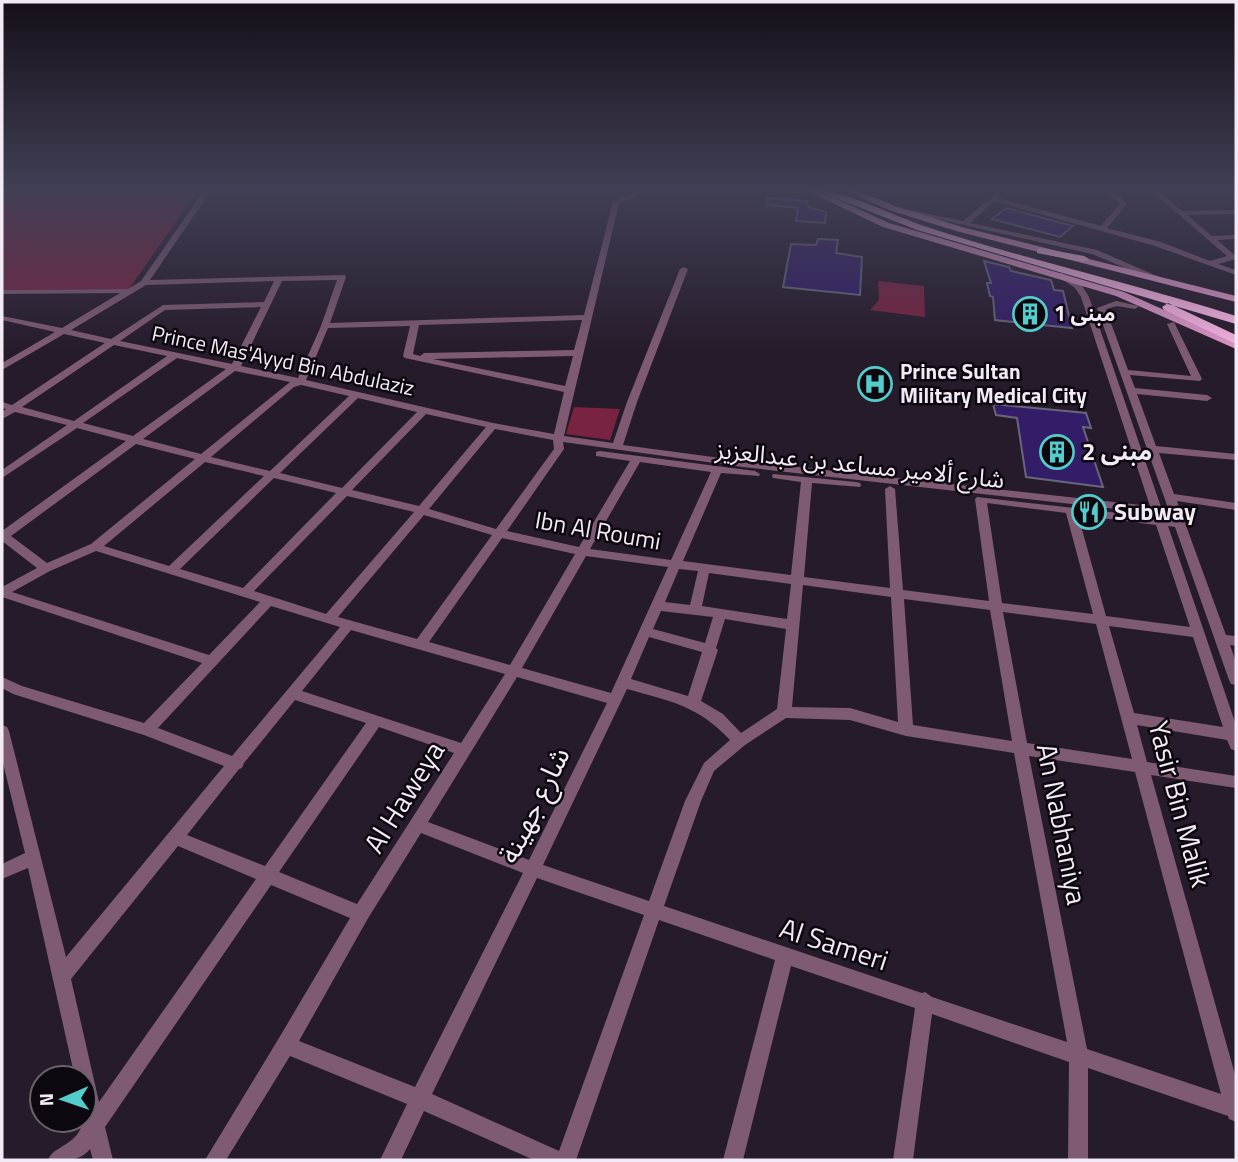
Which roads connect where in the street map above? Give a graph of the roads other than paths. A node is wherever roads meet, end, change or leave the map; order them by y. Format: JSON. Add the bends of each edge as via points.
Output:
{"nodes":[{"id":1,"x":172,"y":243,"type":"edge"},
{"id":2,"x":606,"y":243,"type":"edge"},
{"id":3,"x":950,"y":243,"type":"edge"},
{"id":4,"x":968,"y":243,"type":"edge"},
{"id":5,"x":994,"y":243,"type":"edge"},
{"id":6,"x":1005,"y":243,"type":"edge"},
{"id":7,"x":1018,"y":243,"type":"edge"},
{"id":8,"x":1055,"y":243,"type":"edge"},
{"id":9,"x":1159,"y":243,"type":"edge"},
{"id":10,"x":1216,"y":243,"type":"edge"},
{"id":11,"x":1084,"y":259,"type":"junction"},
{"id":12,"x":1211,"y":263,"type":"junction"},
{"id":13,"x":684,"y":269,"type":"dead end"},
{"id":14,"x":1236,"y":273,"type":"edge"},
{"id":15,"x":1058,"y":274,"type":"junction"},
{"id":16,"x":1083,"y":278,"type":"junction"},
{"id":17,"x":279,"y":279,"type":"junction"},
{"id":18,"x":144,"y":283,"type":"junction"},
{"id":19,"x":1172,"y":284,"type":"junction"},
{"id":20,"x":2,"y":292,"type":"edge"},
{"id":21,"x":130,"y":292,"type":"junction"},
{"id":22,"x":1236,"y":299,"type":"edge"},
{"id":23,"x":267,"y":304,"type":"junction"},
{"id":24,"x":1135,"y":306,"type":"junction"},
{"id":25,"x":1236,"y":312,"type":"edge"},
{"id":26,"x":586,"y":317,"type":"junction"},
{"id":27,"x":4,"y":320,"type":"edge"},
{"id":28,"x":1236,"y":320,"type":"edge"},
{"id":29,"x":415,"y":323,"type":"junction"},
{"id":30,"x":1171,"y":324,"type":"junction"},
{"id":31,"x":325,"y":326,"type":"junction"},
{"id":32,"x":61,"y":331,"type":"junction"},
{"id":33,"x":1236,"y":340,"type":"edge"},
{"id":34,"x":114,"y":342,"type":"junction"},
{"id":35,"x":1236,"y":346,"type":"edge"},
{"id":36,"x":578,"y":353,"type":"junction"},
{"id":37,"x":175,"y":355,"type":"junction"},
{"id":38,"x":408,"y":356,"type":"junction"},
{"id":39,"x":1236,"y":357,"type":"edge"},
{"id":40,"x":2,"y":367,"type":"edge"},
{"id":41,"x":232,"y":367,"type":"junction"},
{"id":42,"x":1124,"y":372,"type":"junction"},
{"id":43,"x":301,"y":382,"type":"junction"},
{"id":44,"x":569,"y":390,"type":"junction"},
{"id":45,"x":1131,"y":391,"type":"junction"},
{"id":46,"x":356,"y":394,"type":"junction"},
{"id":47,"x":1207,"y":398,"type":"dead end"},
{"id":48,"x":8,"y":407,"type":"edge"},
{"id":49,"x":424,"y":410,"type":"junction"},
{"id":50,"x":2,"y":416,"type":"edge"},
{"id":51,"x":75,"y":424,"type":"junction"},
{"id":52,"x":493,"y":426,"type":"junction"},
{"id":53,"x":558,"y":439,"type":"junction"},
{"id":54,"x":136,"y":440,"type":"junction"},
{"id":55,"x":617,"y":448,"type":"junction"},
{"id":56,"x":1152,"y":449,"type":"junction"},
{"id":57,"x":1236,"y":457,"type":"edge"},
{"id":58,"x":203,"y":458,"type":"junction"},
{"id":59,"x":636,"y":460,"type":"junction"},
{"id":60,"x":717,"y":470,"type":"junction"},
{"id":61,"x":777,"y":472,"type":"junction"},
{"id":62,"x":2,"y":475,"type":"edge"},
{"id":63,"x":274,"y":475,"type":"junction"},
{"id":64,"x":807,"y":480,"type":"junction"},
{"id":65,"x":890,"y":489,"type":"junction"},
{"id":66,"x":344,"y":491,"type":"junction"},
{"id":67,"x":1039,"y":497,"type":"joint"},
{"id":68,"x":1170,"y":498,"type":"junction"},
{"id":69,"x":981,"y":499,"type":"junction"},
{"id":70,"x":1236,"y":506,"type":"edge"},
{"id":71,"x":421,"y":510,"type":"junction"},
{"id":72,"x":1071,"y":510,"type":"junction"},
{"id":73,"x":1158,"y":516,"type":"junction"},
{"id":74,"x":1177,"y":518,"type":"junction"},
{"id":75,"x":497,"y":533,"type":"junction"},
{"id":76,"x":3,"y":536,"type":"edge"},
{"id":77,"x":95,"y":547,"type":"junction"},
{"id":78,"x":583,"y":552,"type":"junction"},
{"id":79,"x":676,"y":566,"type":"junction"},
{"id":80,"x":46,"y":568,"type":"junction"},
{"id":81,"x":172,"y":570,"type":"junction"},
{"id":82,"x":704,"y":570,"type":"junction"},
{"id":83,"x":797,"y":580,"type":"junction"},
{"id":84,"x":247,"y":591,"type":"junction"},
{"id":85,"x":2,"y":592,"type":"edge"},
{"id":86,"x":897,"y":594,"type":"junction"},
{"id":87,"x":268,"y":600,"type":"junction"},
{"id":88,"x":657,"y":606,"type":"junction"},
{"id":89,"x":996,"y":606,"type":"junction"},
{"id":90,"x":695,"y":609,"type":"junction"},
{"id":91,"x":720,"y":615,"type":"junction"},
{"id":92,"x":329,"y":619,"type":"junction"},
{"id":93,"x":1102,"y":621,"type":"junction"},
{"id":94,"x":349,"y":624,"type":"junction"},
{"id":95,"x":793,"y":625,"type":"junction"},
{"id":96,"x":647,"y":632,"type":"junction"},
{"id":97,"x":1199,"y":633,"type":"junction"},
{"id":98,"x":1222,"y":639,"type":"junction"},
{"id":99,"x":1236,"y":641,"type":"edge"},
{"id":100,"x":421,"y":645,"type":"junction"},
{"id":101,"x":711,"y":650,"type":"junction"},
{"id":102,"x":211,"y":661,"type":"junction"},
{"id":103,"x":513,"y":672,"type":"junction"},
{"id":104,"x":1236,"y":680,"type":"edge"},
{"id":105,"x":2,"y":682,"type":"edge"},
{"id":106,"x":623,"y":682,"type":"junction"},
{"id":107,"x":295,"y":694,"type":"junction"},
{"id":108,"x":615,"y":700,"type":"junction"},
{"id":109,"x":693,"y":703,"type":"junction"},
{"id":110,"x":784,"y":712,"type":"junction"},
{"id":111,"x":1129,"y":718,"type":"junction"},
{"id":112,"x":375,"y":721,"type":"junction"},
{"id":113,"x":147,"y":730,"type":"junction"},
{"id":114,"x":906,"y":730,"type":"junction"},
{"id":115,"x":2,"y":731,"type":"edge"},
{"id":116,"x":1235,"y":740,"type":"edge"},
{"id":117,"x":740,"y":741,"type":"junction"},
{"id":118,"x":465,"y":750,"type":"junction"},
{"id":119,"x":1021,"y":750,"type":"junction"},
{"id":120,"x":237,"y":764,"type":"junction"},
{"id":121,"x":1143,"y":769,"type":"junction"},
{"id":122,"x":1236,"y":782,"type":"edge"},
{"id":123,"x":418,"y":825,"type":"junction"},
{"id":124,"x":177,"y":838,"type":"junction"},
{"id":125,"x":34,"y":857,"type":"junction"},
{"id":126,"x":532,"y":869,"type":"junction"},
{"id":127,"x":2,"y":872,"type":"edge"},
{"id":128,"x":265,"y":876,"type":"junction"},
{"id":129,"x":654,"y":910,"type":"junction"},
{"id":130,"x":361,"y":914,"type":"junction"},
{"id":131,"x":785,"y":956,"type":"junction"},
{"id":132,"x":60,"y":978,"type":"junction"},
{"id":133,"x":925,"y":1001,"type":"junction"},
{"id":134,"x":286,"y":1045,"type":"junction"},
{"id":135,"x":1079,"y":1056,"type":"junction"},
{"id":136,"x":80,"y":1064,"type":"edge"},
{"id":137,"x":420,"y":1099,"type":"junction"},
{"id":138,"x":1236,"y":1110,"type":"edge"},
{"id":139,"x":98,"y":1116,"type":"edge"},
{"id":140,"x":87,"y":1134,"type":"edge"},
{"id":141,"x":97,"y":1134,"type":"edge"},
{"id":142,"x":58,"y":1160,"type":"edge"},
{"id":143,"x":103,"y":1160,"type":"edge"},
{"id":144,"x":215,"y":1160,"type":"edge"},
{"id":145,"x":390,"y":1160,"type":"edge"},
{"id":146,"x":557,"y":1160,"type":"edge"},
{"id":147,"x":566,"y":1160,"type":"edge"},
{"id":148,"x":733,"y":1160,"type":"edge"},
{"id":149,"x":903,"y":1160,"type":"edge"},
{"id":150,"x":1078,"y":1160,"type":"edge"}],
"edges":[{"from":1,"to":18,"type":"street"},
{"from":2,"to":26,"type":"street"},
{"from":3,"to":15,"type":"main road"},
{"from":4,"to":16,"type":"highway"},
{"from":5,"to":25,"type":"highway","via":[[1151,284]]},
{"from":6,"to":11,"type":"highway"},
{"from":7,"to":11,"type":"main road"},
{"from":8,"to":19,"type":"street","via":[[1094,252]]},
{"from":9,"to":12,"type":"street"},
{"from":10,"to":12,"type":"street","via":[[1233,257]]},
{"from":11,"to":19,"type":"main road"},
{"from":12,"to":14,"type":"street"},
{"from":13,"to":55,"type":"street"},
{"from":15,"to":16,"type":"main road"},
{"from":15,"to":73,"type":"street","via":[[1085,297]]},
{"from":16,"to":24,"type":"main road"},
{"from":16,"to":28,"type":"highway","via":[[1166,296]]},
{"from":16,"to":33,"type":"highway","via":[[1141,295]]},
{"from":16,"to":35,"type":"main road"},
{"from":17,"to":18,"type":"street"},
{"from":17,"to":23,"type":"street"},
{"from":17,"to":31,"type":"street","via":[[342,277]]},
{"from":18,"to":21,"type":"street"},
{"from":19,"to":22,"type":"main road"},
{"from":20,"to":21,"type":"street"},
{"from":21,"to":32,"type":"street"},
{"from":23,"to":34,"type":"street","via":[[163,308]]},
{"from":23,"to":41,"type":"street","via":[[238,364]]},
{"from":24,"to":30,"type":"main road"},
{"from":24,"to":42,"type":"street","via":[[1116,303],[1101,309]]},
{"from":26,"to":29,"type":"street"},
{"from":26,"to":36,"type":"street"},
{"from":27,"to":32,"type":"street","name":"Prince Mas'Ayyd Bin Abdulaziz"},
{"from":29,"to":31,"type":"street"},
{"from":29,"to":38,"type":"street"},
{"from":30,"to":39,"type":"main road"},
{"from":30,"to":42,"type":"street","via":[[1196,380]]},
{"from":31,"to":43,"type":"street"},
{"from":32,"to":34,"type":"street","name":"Prince Mas'Ayyd Bin Abdulaziz"},
{"from":32,"to":40,"type":"street"},
{"from":34,"to":37,"type":"street","name":"Prince Mas'Ayyd Bin Abdulaziz"},
{"from":34,"to":48,"type":"street"},
{"from":36,"to":38,"type":"street"},
{"from":36,"to":44,"type":"street"},
{"from":37,"to":41,"type":"street","name":"Prince Mas'Ayyd Bin Abdulaziz"},
{"from":37,"to":51,"type":"street"},
{"from":38,"to":44,"type":"street"},
{"from":41,"to":43,"type":"street","name":"Prince Mas'Ayyd Bin Abdulaziz"},
{"from":41,"to":54,"type":"street"},
{"from":42,"to":45,"type":"street"},
{"from":43,"to":46,"type":"street","name":"Prince Mas'Ayyd Bin Abdulaziz"},
{"from":43,"to":58,"type":"street","via":[[291,385]]},
{"from":44,"to":53,"type":"street"},
{"from":45,"to":47,"type":"street"},
{"from":45,"to":56,"type":"street"},
{"from":46,"to":49,"type":"street","name":"Prince Mas'Ayyd Bin Abdulaziz"},
{"from":46,"to":63,"type":"street"},
{"from":48,"to":50,"type":"street"},
{"from":48,"to":51,"type":"street","name":"Ibn Al Roumi"},
{"from":49,"to":52,"type":"street","name":"Prince Mas'Ayyd Bin Abdulaziz"},
{"from":49,"to":66,"type":"street"},
{"from":51,"to":54,"type":"street","name":"Ibn Al Roumi"},
{"from":51,"to":62,"type":"street"},
{"from":52,"to":53,"type":"street","name":"Prince Mas'Ayyd Bin Abdulaziz"},
{"from":52,"to":71,"type":"street"},
{"from":53,"to":55,"type":"street","name":"Prince Mas'Ayyd Bin Abdulaziz"},
{"from":53,"to":59,"type":"street","name":"شارع ألامير مساعد بن عبدالعزيز","via":[[574,449]]},
{"from":53,"to":75,"type":"street","via":[[559,449]]},
{"from":54,"to":58,"type":"street","name":"Ibn Al Roumi"},
{"from":54,"to":76,"type":"street"},
{"from":55,"to":61,"type":"street","name":"Prince Mas'Ayyd Bin Abdulaziz"},
{"from":56,"to":57,"type":"street"},
{"from":56,"to":68,"type":"street"},
{"from":58,"to":63,"type":"street","name":"Ibn Al Roumi"},
{"from":58,"to":77,"type":"street"},
{"from":59,"to":60,"type":"street","name":"شارع ألامير مساعد بن عبدالعزيز"},
{"from":59,"to":78,"type":"street","name":"Al Haweya"},
{"from":60,"to":61,"type":"street","name":"شارع ألامير مساعد بن عبدالعزيز"},
{"from":60,"to":79,"type":"street","name":"شارع جهينة"},
{"from":61,"to":64,"type":"street","name":"شارع ألامير مساعد بن عبدالعزيز"},
{"from":61,"to":67,"type":"street","name":"Prince Mas'Ayyd Bin Abdulaziz"},
{"from":63,"to":66,"type":"street","name":"Ibn Al Roumi"},
{"from":63,"to":81,"type":"street"},
{"from":64,"to":65,"type":"street","name":"شارع ألامير مساعد بن عبدالعزيز"},
{"from":64,"to":83,"type":"street"},
{"from":65,"to":69,"type":"street","name":"شارع ألامير مساعد بن عبدالعزيز"},
{"from":65,"to":86,"type":"street"},
{"from":66,"to":71,"type":"street","name":"Ibn Al Roumi"},
{"from":66,"to":84,"type":"street"},
{"from":67,"to":73,"type":"street","name":"شارع ألامير مساعد بن عبدالعزيز"},
{"from":68,"to":70,"type":"street"},
{"from":68,"to":74,"type":"street"},
{"from":69,"to":72,"type":"street","name":"شارع ألامير مساعد بن عبدالعزيز"},
{"from":69,"to":89,"type":"street","name":"An Nabhaniya"},
{"from":71,"to":75,"type":"street","name":"Ibn Al Roumi"},
{"from":71,"to":92,"type":"street"},
{"from":72,"to":73,"type":"street","name":"شارع ألامير مساعد بن عبدالعزيز"},
{"from":72,"to":93,"type":"street","name":"Yasir Bin Malik"},
{"from":73,"to":74,"type":"street"},
{"from":73,"to":97,"type":"street"},
{"from":74,"to":98,"type":"street"},
{"from":75,"to":78,"type":"street","name":"Ibn Al Roumi"},
{"from":75,"to":100,"type":"street"},
{"from":76,"to":80,"type":"street"},
{"from":77,"to":80,"type":"street"},
{"from":77,"to":81,"type":"street"},
{"from":78,"to":79,"type":"street","name":"Ibn Al Roumi"},
{"from":78,"to":103,"type":"street","name":"Al Haweya"},
{"from":79,"to":82,"type":"street","name":"Ibn Al Roumi"},
{"from":79,"to":88,"type":"street","name":"شارع جهينة"},
{"from":80,"to":85,"type":"street"},
{"from":81,"to":84,"type":"street"},
{"from":82,"to":83,"type":"street","name":"Ibn Al Roumi"},
{"from":82,"to":90,"type":"street"},
{"from":83,"to":86,"type":"street","name":"Ibn Al Roumi"},
{"from":83,"to":95,"type":"street"},
{"from":84,"to":87,"type":"street"},
{"from":85,"to":102,"type":"street"},
{"from":86,"to":89,"type":"street","name":"Ibn Al Roumi"},
{"from":86,"to":114,"type":"street"},
{"from":87,"to":92,"type":"street"},
{"from":87,"to":102,"type":"street"},
{"from":88,"to":90,"type":"street"},
{"from":88,"to":96,"type":"street","name":"شارع جهينة"},
{"from":89,"to":93,"type":"street","name":"Ibn Al Roumi"},
{"from":89,"to":119,"type":"street","name":"An Nabhaniya"},
{"from":90,"to":91,"type":"street"},
{"from":91,"to":95,"type":"street"},
{"from":91,"to":101,"type":"street"},
{"from":92,"to":94,"type":"street"},
{"from":93,"to":97,"type":"street","name":"Ibn Al Roumi"},
{"from":93,"to":111,"type":"street","name":"Yasir Bin Malik"},
{"from":94,"to":100,"type":"street"},
{"from":94,"to":107,"type":"street"},
{"from":95,"to":110,"type":"street"},
{"from":96,"to":101,"type":"street"},
{"from":96,"to":106,"type":"street","name":"شارع جهينة"},
{"from":97,"to":116,"type":"street"},
{"from":98,"to":99,"type":"street"},
{"from":98,"to":104,"type":"street"},
{"from":100,"to":103,"type":"street"},
{"from":101,"to":109,"type":"street"},
{"from":102,"to":113,"type":"street"},
{"from":103,"to":108,"type":"street"},
{"from":103,"to":118,"type":"street","name":"Al Haweya"},
{"from":105,"to":113,"type":"street"},
{"from":106,"to":108,"type":"street","name":"شارع جهينة"},
{"from":106,"to":109,"type":"street"},
{"from":107,"to":112,"type":"street"},
{"from":107,"to":120,"type":"street"},
{"from":108,"to":126,"type":"street","name":"شارع جهينة"},
{"from":109,"to":117,"type":"street","via":[[718,718]]},
{"from":110,"to":114,"type":"street","via":[[843,713]]},
{"from":110,"to":117,"type":"street"},
{"from":111,"to":116,"type":"street"},
{"from":111,"to":121,"type":"street","name":"Yasir Bin Malik"},
{"from":112,"to":118,"type":"street"},
{"from":112,"to":128,"type":"street"},
{"from":113,"to":120,"type":"street"},
{"from":114,"to":119,"type":"street"},
{"from":115,"to":125,"type":"street"},
{"from":117,"to":129,"type":"street","via":[[709,767]]},
{"from":118,"to":123,"type":"street","name":"Al Haweya"},
{"from":119,"to":121,"type":"street"},
{"from":119,"to":135,"type":"street","name":"An Nabhaniya"},
{"from":120,"to":124,"type":"street"},
{"from":121,"to":122,"type":"street"},
{"from":121,"to":138,"type":"street","name":"Yasir Bin Malik"},
{"from":123,"to":126,"type":"street","name":"Al Sameri"},
{"from":123,"to":130,"type":"street","name":"Al Haweya"},
{"from":124,"to":128,"type":"street"},
{"from":124,"to":132,"type":"street"},
{"from":125,"to":127,"type":"street"},
{"from":125,"to":132,"type":"street"},
{"from":126,"to":129,"type":"street","name":"Al Sameri"},
{"from":126,"to":137,"type":"street","name":"شارع جهينة"},
{"from":128,"to":130,"type":"street"},
{"from":128,"to":139,"type":"street"},
{"from":129,"to":131,"type":"street","name":"Al Sameri"},
{"from":129,"to":147,"type":"street"},
{"from":130,"to":134,"type":"street","name":"Al Haweya"},
{"from":131,"to":133,"type":"street","name":"Al Sameri"},
{"from":131,"to":148,"type":"street"},
{"from":132,"to":136,"type":"street"},
{"from":133,"to":135,"type":"street","name":"Al Sameri"},
{"from":133,"to":149,"type":"street"},
{"from":134,"to":137,"type":"street"},
{"from":134,"to":144,"type":"street","name":"Al Haweya"},
{"from":135,"to":138,"type":"street","name":"Al Sameri"},
{"from":135,"to":150,"type":"street","name":"An Nabhaniya"},
{"from":137,"to":145,"type":"street","name":"شارع جهينة"},
{"from":137,"to":146,"type":"street"},
{"from":140,"to":142,"type":"street","via":[[79,1148]]},
{"from":141,"to":143,"type":"street"}]}
